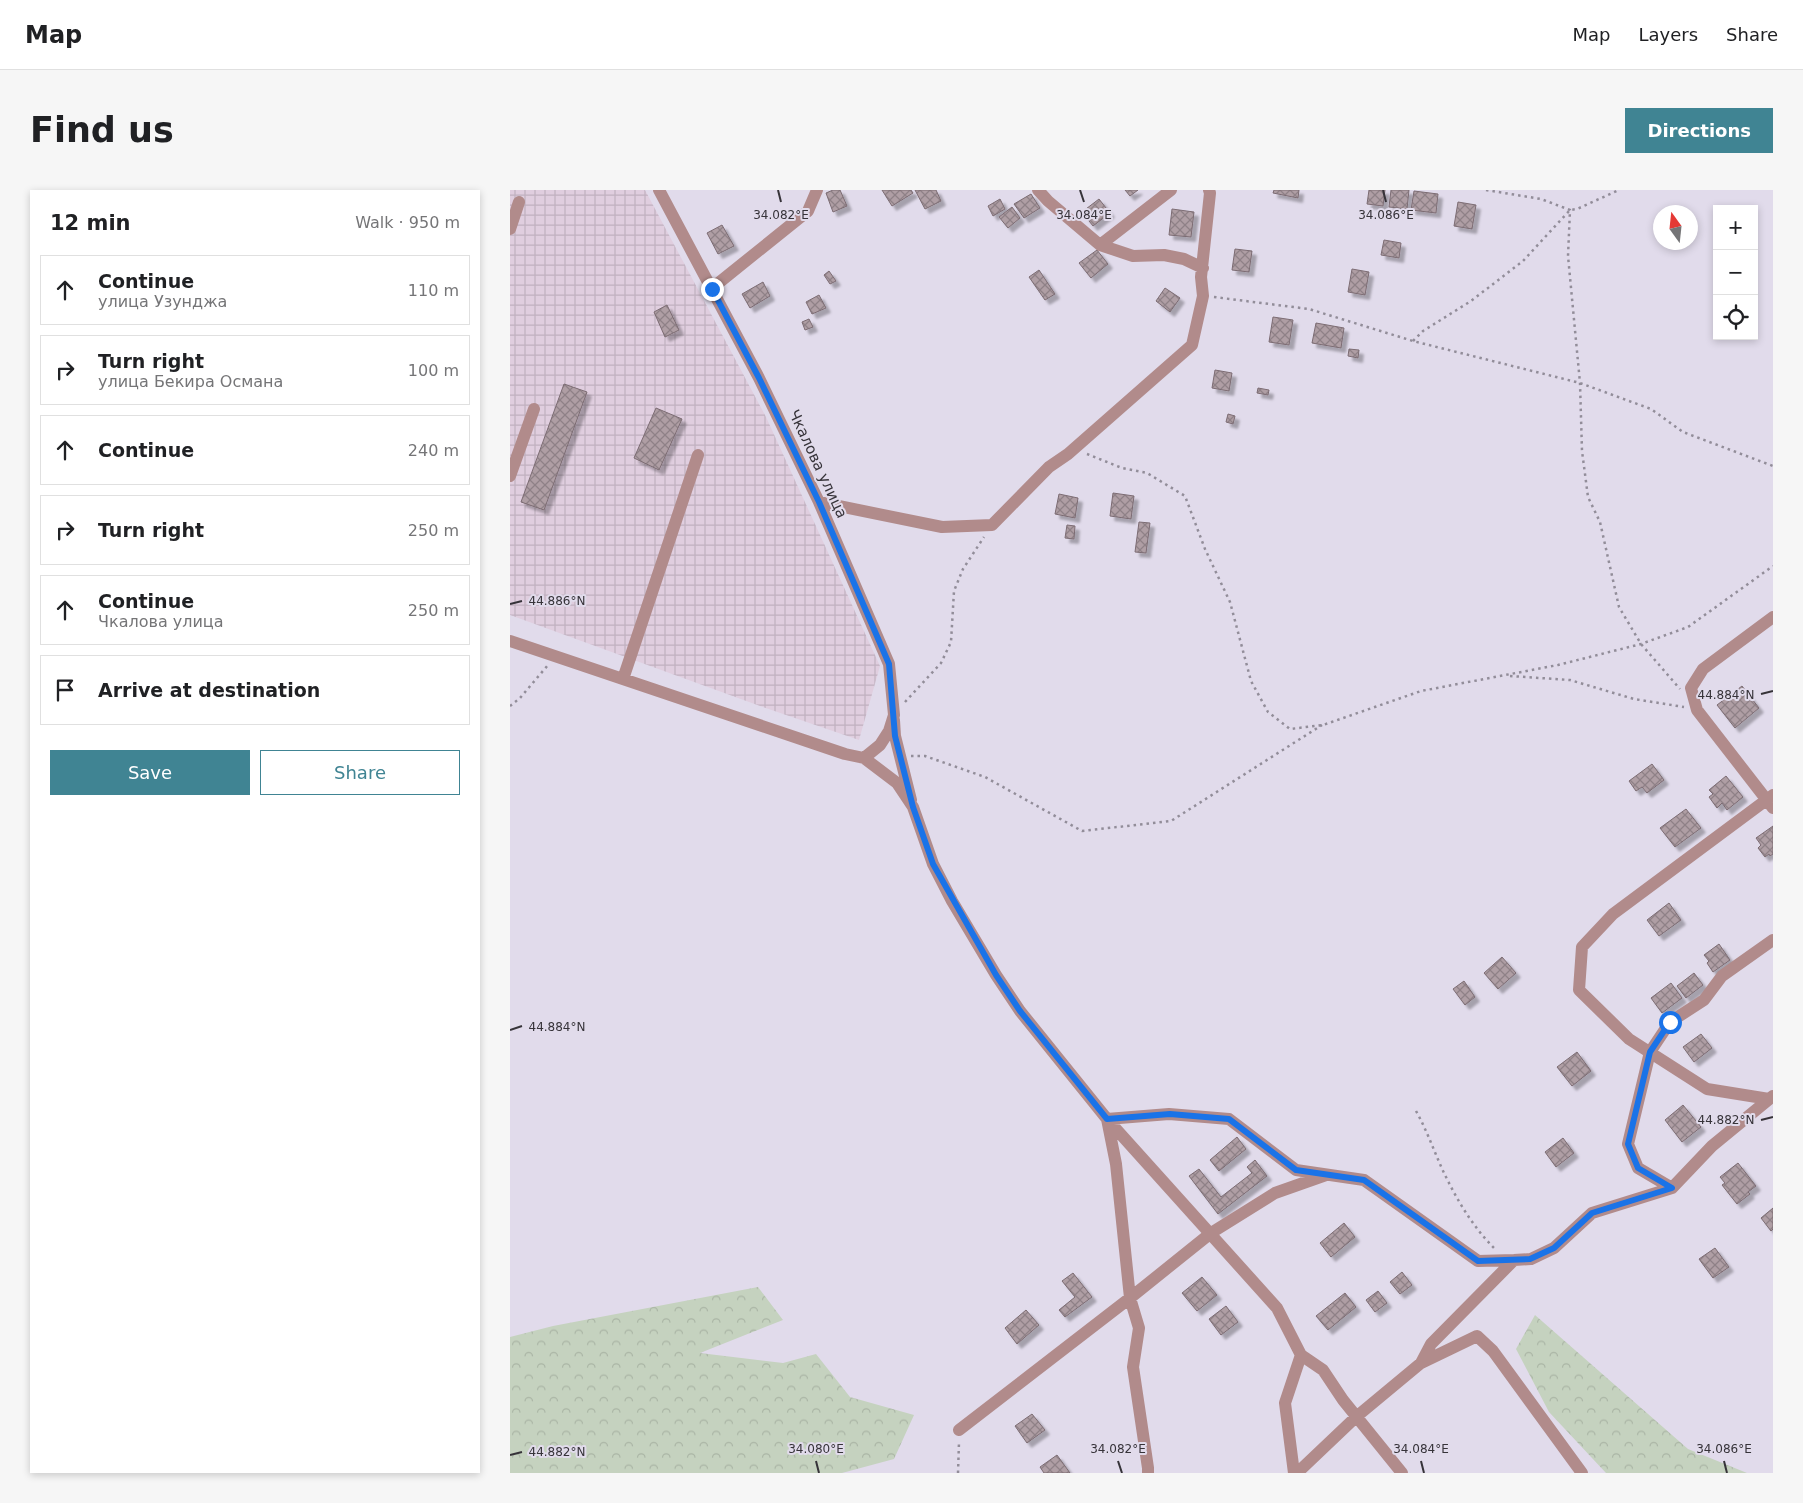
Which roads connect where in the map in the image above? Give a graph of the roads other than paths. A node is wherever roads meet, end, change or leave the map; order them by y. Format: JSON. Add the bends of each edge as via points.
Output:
{"nodes":[{"id":1,"x":659,"y":190,"type":"edge"},
{"id":2,"x":817,"y":190,"type":"edge"},
{"id":3,"x":1038,"y":190,"type":"edge"},
{"id":4,"x":1171,"y":190,"type":"edge"},
{"id":5,"x":1209,"y":190,"type":"edge"},
{"id":6,"x":519,"y":202,"type":"dead end"},
{"id":7,"x":510,"y":229,"type":"edge"},
{"id":8,"x":1100,"y":245,"type":"junction"},
{"id":9,"x":1203,"y":268,"type":"junction"},
{"id":10,"x":712,"y":289,"type":"junction"},
{"id":11,"x":534,"y":409,"type":"dead end"},
{"id":12,"x":698,"y":455,"type":"dead end"},
{"id":13,"x":510,"y":476,"type":"edge"},
{"id":14,"x":819,"y":502,"type":"junction"},
{"id":15,"x":1773,"y":617,"type":"edge"},
{"id":16,"x":510,"y":641,"type":"edge"},
{"id":17,"x":623,"y":679,"type":"junction"},
{"id":18,"x":894,"y":715,"type":"junction"},
{"id":19,"x":864,"y":758,"type":"junction"},
{"id":20,"x":1771,"y":801,"type":"edge"},
{"id":21,"x":913,"y":807,"type":"junction"},
{"id":22,"x":1773,"y":940,"type":"edge"},
{"id":23,"x":1650,"y":1052,"type":"junction"},
{"id":24,"x":1771,"y":1097,"type":"edge"},
{"id":25,"x":1107,"y":1119,"type":"junction"},
{"id":26,"x":1329,"y":1174,"type":"junction"},
{"id":27,"x":1672,"y":1188,"type":"junction"},
{"id":28,"x":1211,"y":1233,"type":"junction"},
{"id":29,"x":1514,"y":1260,"type":"junction"},
{"id":30,"x":1130,"y":1298,"type":"junction"},
{"id":31,"x":1302,"y":1355,"type":"junction"},
{"id":32,"x":1422,"y":1363,"type":"junction"},
{"id":33,"x":1356,"y":1417,"type":"junction"},
{"id":34,"x":959,"y":1430,"type":"road end"},
{"id":35,"x":1148,"y":1473,"type":"edge"},
{"id":36,"x":1296,"y":1473,"type":"edge"},
{"id":37,"x":1402,"y":1473,"type":"edge"},
{"id":38,"x":1582,"y":1473,"type":"edge"}],
"edges":[{"from":1,"to":10,"type":"street","name":"Чкалова улица"},
{"from":2,"to":10,"type":"street","via":[[808,211]]},
{"from":3,"to":8,"type":"street"},
{"from":4,"to":8,"type":"street"},
{"from":5,"to":9,"type":"street"},
{"from":6,"to":7,"type":"street"},
{"from":8,"to":9,"type":"street","via":[[1133,256],[1164,255],[1184,259]]},
{"from":9,"to":14,"type":"street","via":[[1204,296],[1192,345],[1049,467],[992,525],[942,527]]},
{"from":10,"to":14,"type":"street","name":"Чкалова улица"},
{"from":11,"to":13,"type":"street"},
{"from":12,"to":17,"type":"street"},
{"from":14,"to":18,"type":"street","name":"Чкалова улица","via":[[889,664]]},
{"from":15,"to":20,"type":"street","via":[[1703,669],[1691,688],[1696,710]]},
{"from":16,"to":17,"type":"street"},
{"from":17,"to":19,"type":"street"},
{"from":18,"to":19,"type":"street","name":"Чкалова улица","via":[[880,746]]},
{"from":18,"to":21,"type":"street","via":[[895,736]]},
{"from":19,"to":21,"type":"street","via":[[896,784]]},
{"from":20,"to":23,"type":"street","via":[[1613,914],[1582,947],[1578,990],[1629,1039]]},
{"from":21,"to":25,"type":"street","via":[[933,864],[996,975],[1020,1011]]},
{"from":22,"to":23,"type":"street","via":[[1722,976],[1704,1000],[1670,1022]]},
{"from":23,"to":24,"type":"street","via":[[1707,1089]]},
{"from":23,"to":27,"type":"street","via":[[1628,1144],[1638,1168]]},
{"from":24,"to":27,"type":"street","via":[[1712,1146]]},
{"from":25,"to":26,"type":"street","via":[[1170,1114],[1229,1119],[1296,1170]]},
{"from":25,"to":28,"type":"street"},
{"from":25,"to":30,"type":"street","via":[[1116,1164]]},
{"from":26,"to":28,"type":"street","via":[[1275,1193]]},
{"from":26,"to":29,"type":"street","via":[[1364,1180],[1478,1261]]},
{"from":27,"to":29,"type":"street","via":[[1592,1213],[1554,1248],[1530,1259]]},
{"from":28,"to":30,"type":"street"},
{"from":28,"to":31,"type":"street","via":[[1277,1308]]},
{"from":29,"to":32,"type":"street","via":[[1431,1344]]},
{"from":30,"to":34,"type":"street"},
{"from":30,"to":35,"type":"street","via":[[1139,1328],[1133,1368]]},
{"from":31,"to":33,"type":"street","via":[[1323,1370]]},
{"from":31,"to":36,"type":"street","via":[[1285,1403]]},
{"from":32,"to":33,"type":"street"},
{"from":32,"to":38,"type":"street","via":[[1477,1336],[1493,1351]]},
{"from":33,"to":36,"type":"street"},
{"from":33,"to":37,"type":"street"}]}
